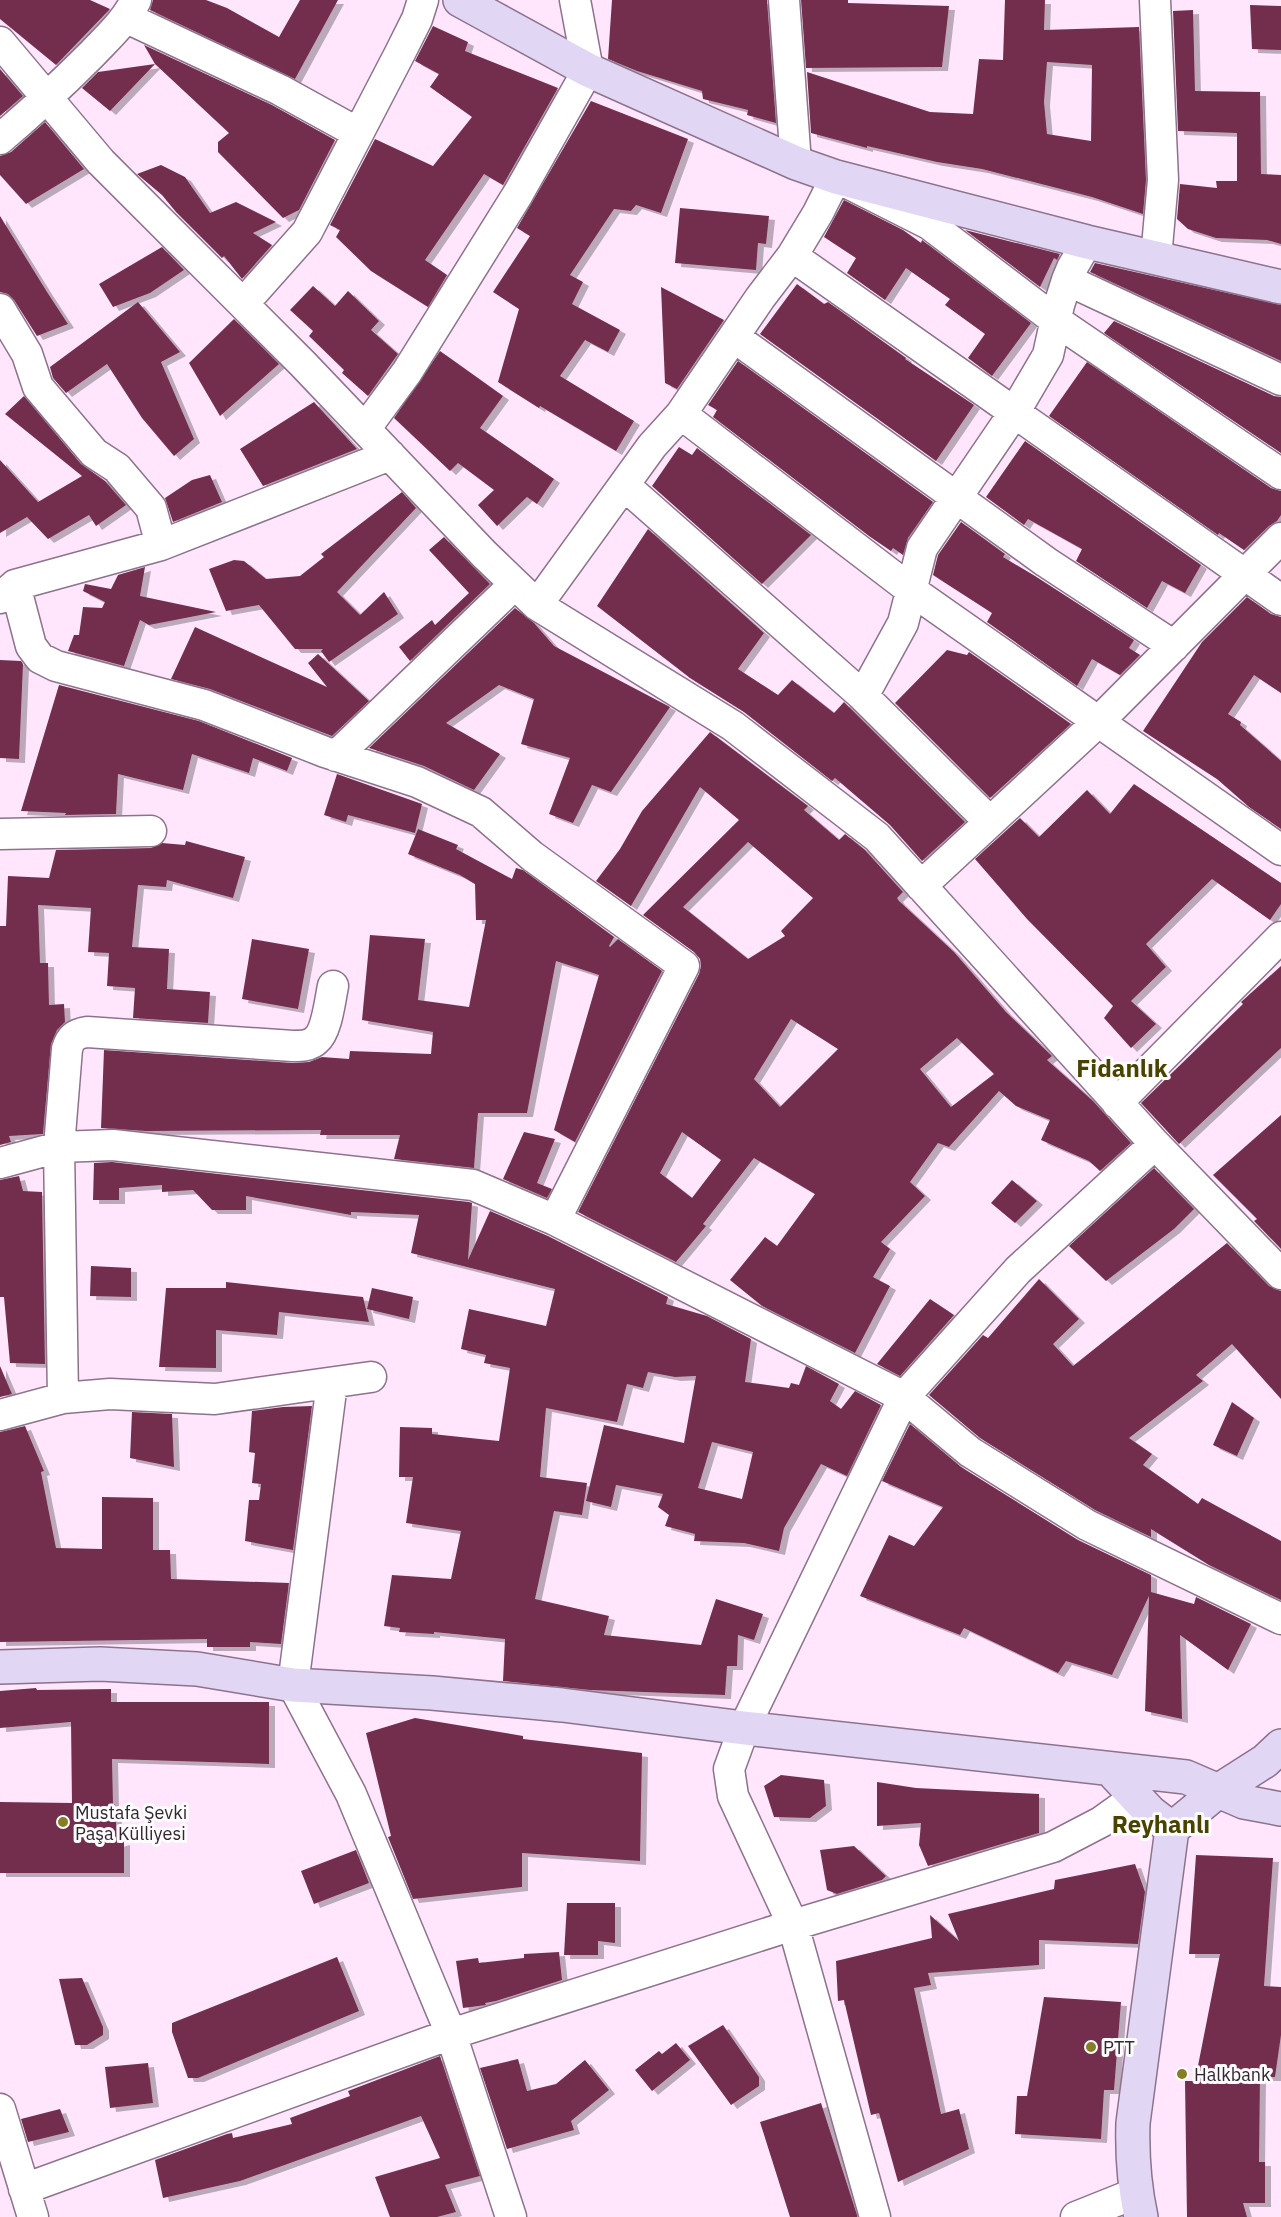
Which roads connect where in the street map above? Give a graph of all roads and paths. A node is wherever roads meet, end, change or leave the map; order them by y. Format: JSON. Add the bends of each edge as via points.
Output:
{"nodes":[{"id":1,"x":423,"y":0,"type":"edge"},
{"id":2,"x":459,"y":0,"type":"edge"},
{"id":3,"x":575,"y":0,"type":"edge"},
{"id":4,"x":784,"y":0,"type":"edge"},
{"id":5,"x":1155,"y":0,"type":"edge"},
{"id":6,"x":131,"y":9,"type":"edge"},
{"id":7,"x":0,"y":42,"type":"edge"},
{"id":8,"x":588,"y":70,"type":"junction"},
{"id":9,"x":48,"y":99,"type":"junction"},
{"id":10,"x":358,"y":133,"type":"junction"},
{"id":11,"x":0,"y":139,"type":"edge"},
{"id":12,"x":795,"y":163,"type":"junction"},
{"id":13,"x":836,"y":177,"type":"junction"},
{"id":14,"x":1087,"y":242,"type":"junction"},
{"id":15,"x":792,"y":256,"type":"junction"},
{"id":16,"x":1156,"y":258,"type":"junction"},
{"id":17,"x":1067,"y":280,"type":"junction"},
{"id":18,"x":1281,"y":287,"type":"edge"},
{"id":19,"x":243,"y":304,"type":"junction"},
{"id":20,"x":0,"y":309,"type":"edge"},
{"id":21,"x":1055,"y":320,"type":"junction"},
{"id":22,"x":734,"y":337,"type":"junction"},
{"id":23,"x":1281,"y":380,"type":"edge"},
{"id":24,"x":1014,"y":413,"type":"junction"},
{"id":25,"x":681,"y":414,"type":"junction"},
{"id":26,"x":365,"y":429,"type":"junction"},
{"id":27,"x":390,"y":455,"type":"junction"},
{"id":28,"x":1281,"y":474,"type":"edge"},
{"id":29,"x":624,"y":485,"type":"junction"},
{"id":30,"x":956,"y":497,"type":"junction"},
{"id":31,"x":1281,"y":538,"type":"edge"},
{"id":32,"x":161,"y":545,"type":"junction"},
{"id":33,"x":1245,"y":575,"type":"junction"},
{"id":34,"x":515,"y":584,"type":"junction"},
{"id":35,"x":911,"y":590,"type":"junction"},
{"id":36,"x":7,"y":592,"type":"edge"},
{"id":37,"x":1281,"y":600,"type":"edge"},
{"id":38,"x":537,"y":605,"type":"junction"},
{"id":39,"x":1174,"y":646,"type":"junction"},
{"id":40,"x":863,"y":696,"type":"junction"},
{"id":41,"x":1098,"y":722,"type":"junction"},
{"id":42,"x":336,"y":756,"type":"junction"},
{"id":43,"x":990,"y":822,"type":"junction"},
{"id":44,"x":151,"y":831,"type":"dead end"},
{"id":45,"x":0,"y":834,"type":"edge"},
{"id":46,"x":1281,"y":850,"type":"edge"},
{"id":47,"x":921,"y":886,"type":"junction"},
{"id":48,"x":1281,"y":937,"type":"edge"},
{"id":49,"x":333,"y":986,"type":"dead end"},
{"id":50,"x":1117,"y":1103,"type":"junction"},
{"id":51,"x":1155,"y":1144,"type":"junction"},
{"id":52,"x":59,"y":1147,"type":"junction"},
{"id":53,"x":0,"y":1163,"type":"edge"},
{"id":54,"x":555,"y":1220,"type":"junction"},
{"id":55,"x":1281,"y":1274,"type":"edge"},
{"id":56,"x":371,"y":1377,"type":"dead end"},
{"id":57,"x":332,"y":1383,"type":"junction"},
{"id":58,"x":904,"y":1397,"type":"junction"},
{"id":59,"x":63,"y":1398,"type":"junction"},
{"id":60,"x":0,"y":1415,"type":"edge"},
{"id":61,"x":1281,"y":1619,"type":"edge"},
{"id":62,"x":0,"y":1667,"type":"edge"},
{"id":63,"x":293,"y":1685,"type":"junction"},
{"id":64,"x":744,"y":1728,"type":"junction"},
{"id":65,"x":1281,"y":1746,"type":"edge"},
{"id":66,"x":1110,"y":1768,"type":"junction"},
{"id":67,"x":1218,"y":1791,"type":"junction"},
{"id":68,"x":1136,"y":1797,"type":"junction"},
{"id":69,"x":1281,"y":1809,"type":"edge"},
{"id":70,"x":1172,"y":1829,"type":"junction"},
{"id":71,"x":793,"y":1925,"type":"junction"},
{"id":72,"x":451,"y":2034,"type":"junction"},
{"id":73,"x":0,"y":2109,"type":"edge"},
{"id":74,"x":24,"y":2189,"type":"junction"},
{"id":75,"x":1139,"y":2205,"type":"edge"},
{"id":76,"x":33,"y":2217,"type":"edge"},
{"id":77,"x":511,"y":2217,"type":"edge"},
{"id":78,"x":875,"y":2217,"type":"edge"},
{"id":79,"x":1076,"y":2217,"type":"edge"}],
"edges":[{"from":1,"to":10,"type":"street"},
{"from":2,"to":8,"type":"street"},
{"from":3,"to":8,"type":"street"},
{"from":4,"to":12,"type":"street"},
{"from":5,"to":16,"type":"street","via":[[1163,180]]},
{"from":6,"to":9,"type":"street"},
{"from":6,"to":10,"type":"street"},
{"from":7,"to":9,"type":"street"},
{"from":8,"to":12,"type":"street"},
{"from":8,"to":26,"type":"street","via":[[518,194],[407,372]]},
{"from":9,"to":11,"type":"street"},
{"from":9,"to":19,"type":"street","via":[[101,162]]},
{"from":10,"to":19,"type":"street","via":[[308,232]]},
{"from":12,"to":13,"type":"street"},
{"from":13,"to":14,"type":"street"},
{"from":13,"to":15,"type":"street"},
{"from":13,"to":21,"type":"street","via":[[929,225]]},
{"from":14,"to":16,"type":"street"},
{"from":14,"to":17,"type":"street"},
{"from":15,"to":22,"type":"street"},
{"from":15,"to":24,"type":"street"},
{"from":16,"to":18,"type":"street"},
{"from":17,"to":21,"type":"street"},
{"from":17,"to":23,"type":"street"},
{"from":19,"to":26,"type":"street"},
{"from":20,"to":32,"type":"street","via":[[27,354],[38,387],[94,453],[117,468],[151,508]]},
{"from":21,"to":24,"type":"street","via":[[1048,355]]},
{"from":21,"to":28,"type":"street"},
{"from":22,"to":25,"type":"street"},
{"from":22,"to":30,"type":"street"},
{"from":24,"to":30,"type":"street"},
{"from":24,"to":33,"type":"street"},
{"from":25,"to":29,"type":"street"},
{"from":25,"to":35,"type":"street"},
{"from":26,"to":27,"type":"street"},
{"from":27,"to":32,"type":"street"},
{"from":27,"to":34,"type":"street"},
{"from":29,"to":38,"type":"street"},
{"from":29,"to":40,"type":"street"},
{"from":30,"to":35,"type":"street","via":[[922,548]]},
{"from":30,"to":39,"type":"street"},
{"from":31,"to":33,"type":"street"},
{"from":32,"to":36,"type":"street"},
{"from":33,"to":37,"type":"street"},
{"from":33,"to":39,"type":"street"},
{"from":34,"to":38,"type":"street"},
{"from":34,"to":42,"type":"street"},
{"from":35,"to":40,"type":"street","via":[[903,623]]},
{"from":35,"to":41,"type":"street"},
{"from":36,"to":42,"type":"street","via":[[31,646],[40,658],[56,666],[204,705]]},
{"from":38,"to":47,"type":"street","via":[[733,726],[877,837]]},
{"from":39,"to":41,"type":"street"},
{"from":40,"to":43,"type":"street"},
{"from":41,"to":43,"type":"street"},
{"from":41,"to":46,"type":"street"},
{"from":42,"to":54,"type":"street","via":[[417,782],[481,812],[532,856],[684,966]]},
{"from":43,"to":47,"type":"street"},
{"from":44,"to":45,"type":"street"},
{"from":47,"to":50,"type":"street"},
{"from":48,"to":50,"type":"street"},
{"from":49,"to":52,"type":"street","via":[[322,1032],[307,1045],[77,1034],[67,1049]]},
{"from":50,"to":51,"type":"street"},
{"from":51,"to":55,"type":"street"},
{"from":51,"to":58,"type":"street","via":[[1018,1270]]},
{"from":52,"to":53,"type":"street"},
{"from":52,"to":54,"type":"street","via":[[113,1145],[473,1185]]},
{"from":52,"to":59,"type":"street"},
{"from":54,"to":58,"type":"street"},
{"from":56,"to":57,"type":"street"},
{"from":57,"to":59,"type":"street","via":[[215,1399],[110,1394]]},
{"from":57,"to":63,"type":"street"},
{"from":58,"to":61,"type":"street","via":[[970,1452],[1086,1525]]},
{"from":58,"to":64,"type":"street"},
{"from":59,"to":60,"type":"street"},
{"from":62,"to":63,"type":"street","via":[[100,1664],[197,1669]]},
{"from":63,"to":64,"type":"street","via":[[562,1705]]},
{"from":63,"to":72,"type":"street","via":[[351,1794]]},
{"from":64,"to":66,"type":"street"},
{"from":64,"to":71,"type":"street","via":[[729,1769],[733,1796]]},
{"from":65,"to":67,"type":"street"},
{"from":66,"to":67,"type":"street","via":[[1186,1777]]},
{"from":66,"to":68,"type":"street"},
{"from":67,"to":69,"type":"street","via":[[1244,1802]]},
{"from":67,"to":70,"type":"street"},
{"from":68,"to":70,"type":"street"},
{"from":68,"to":71,"type":"street","via":[[1101,1822],[1053,1847]]},
{"from":70,"to":75,"type":"street","via":[[1133,2123],[1132,2155]]},
{"from":71,"to":72,"type":"street"},
{"from":71,"to":78,"type":"street"},
{"from":72,"to":74,"type":"street"},
{"from":72,"to":77,"type":"street"},
{"from":73,"to":74,"type":"street"},
{"from":74,"to":76,"type":"street"},
{"from":75,"to":79,"type":"street"}]}
